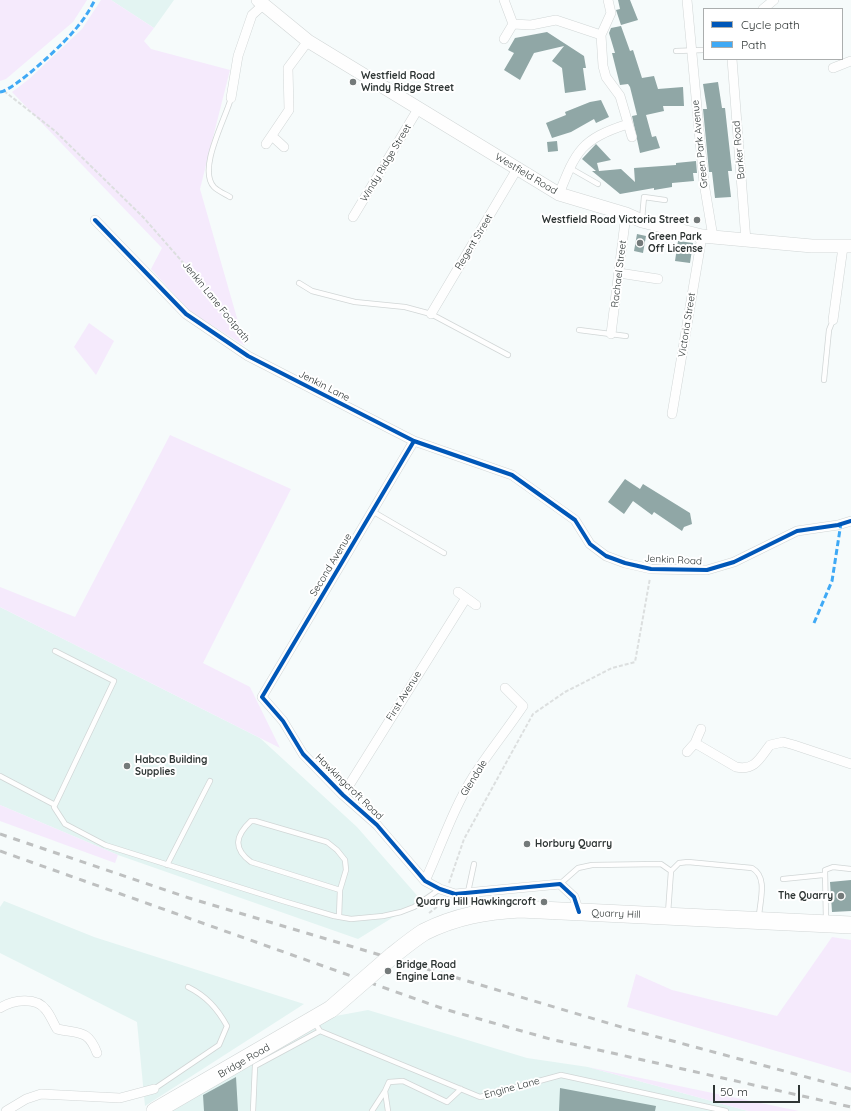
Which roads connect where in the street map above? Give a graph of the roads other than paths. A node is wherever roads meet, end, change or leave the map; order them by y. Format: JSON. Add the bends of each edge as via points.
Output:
{"nodes":[{"id":1,"x":504,"y":0,"type":"edge"},
{"id":2,"x":608,"y":0,"type":"edge"},
{"id":3,"x":687,"y":0,"type":"edge"},
{"id":4,"x":774,"y":0,"type":"edge"},
{"id":5,"x":261,"y":2,"type":"edge"},
{"id":6,"x":764,"y":8,"type":"edge"},
{"id":7,"x":513,"y":24,"type":"junction"},
{"id":8,"x":601,"y":34,"type":"junction"},
{"id":9,"x":504,"y":39,"type":"dead end"},
{"id":10,"x":308,"y":41,"type":"junction"},
{"id":11,"x":690,"y":50,"type":"junction"},
{"id":12,"x":703,"y":50,"type":"dead end"},
{"id":13,"x":676,"y":51,"type":"dead end"},
{"id":14,"x":732,"y":60,"type":"edge"},
{"id":15,"x":851,"y":61,"type":"edge"},
{"id":16,"x":833,"y":68,"type":"dead end"},
{"id":17,"x":231,"y":98,"type":"joint"},
{"id":18,"x":418,"y":109,"type":"junction"},
{"id":19,"x":628,"y":124,"type":"junction"},
{"id":20,"x":272,"y":136,"type":"junction"},
{"id":21,"x":632,"y":137,"type":"dead end"},
{"id":22,"x":266,"y":144,"type":"dead end"},
{"id":23,"x":284,"y":147,"type":"dead end"},
{"id":24,"x":570,"y":168,"type":"junction"},
{"id":25,"x":517,"y":169,"type":"junction"},
{"id":26,"x":598,"y":184,"type":"dead end"},
{"id":27,"x":559,"y":194,"type":"junction"},
{"id":28,"x":230,"y":197,"type":"dead end"},
{"id":29,"x":665,"y":200,"type":"dead end"},
{"id":30,"x":626,"y":214,"type":"junction"},
{"id":31,"x":353,"y":217,"type":"dead end"},
{"id":32,"x":95,"y":220,"type":"dead end"},
{"id":33,"x":642,"y":221,"type":"junction"},
{"id":34,"x":707,"y":237,"type":"junction"},
{"id":35,"x":746,"y":241,"type":"junction"},
{"id":36,"x":847,"y":247,"type":"edge"},
{"id":37,"x":619,"y":273,"type":"junction"},
{"id":38,"x":658,"y":279,"type":"dead end"},
{"id":39,"x":299,"y":283,"type":"dead end"},
{"id":40,"x":431,"y":314,"type":"junction"},
{"id":41,"x":833,"y":320,"type":"joint"},
{"id":42,"x":580,"y":330,"type":"dead end"},
{"id":43,"x":611,"y":334,"type":"junction"},
{"id":44,"x":626,"y":336,"type":"dead end"},
{"id":45,"x":508,"y":355,"type":"dead end"},
{"id":46,"x":824,"y":380,"type":"dead end"},
{"id":47,"x":672,"y":414,"type":"dead end"},
{"id":48,"x":414,"y":441,"type":"junction"},
{"id":49,"x":372,"y":511,"type":"junction"},
{"id":50,"x":575,"y":520,"type":"joint"},
{"id":51,"x":851,"y":520,"type":"edge"},
{"id":52,"x":444,"y":553,"type":"dead end"},
{"id":53,"x":476,"y":605,"type":"dead end"},
{"id":54,"x":55,"y":651,"type":"dead end"},
{"id":55,"x":505,"y":688,"type":"dead end"},
{"id":56,"x":262,"y":697,"type":"joint"},
{"id":57,"x":701,"y":729,"type":"dead end"},
{"id":58,"x":695,"y":743,"type":"junction"},
{"id":59,"x":687,"y":752,"type":"dead end"},
{"id":60,"x":851,"y":764,"type":"edge"},
{"id":61,"x":0,"y":776,"type":"edge"},
{"id":62,"x":210,"y":781,"type":"dead end"},
{"id":63,"x":343,"y":795,"type":"junction"},
{"id":64,"x":55,"y":805,"type":"junction"},
{"id":65,"x":474,"y":864,"type":"dead end"},
{"id":66,"x":167,"y":865,"type":"junction"},
{"id":67,"x":851,"y":869,"type":"edge"},
{"id":68,"x":671,"y":871,"type":"junction"},
{"id":69,"x":823,"y":875,"type":"junction"},
{"id":70,"x":783,"y":879,"type":"dead end"},
{"id":71,"x":425,"y":880,"type":"junction"},
{"id":72,"x":560,"y":884,"type":"junction"},
{"id":73,"x":340,"y":890,"type":"junction"},
{"id":74,"x":443,"y":890,"type":"junction"},
{"id":75,"x":468,"y":892,"type":"junction"},
{"id":76,"x":579,"y":912,"type":"junction"},
{"id":77,"x":339,"y":916,"type":"junction"},
{"id":78,"x":668,"y":916,"type":"junction"},
{"id":79,"x":758,"y":920,"type":"junction"},
{"id":80,"x":826,"y":924,"type":"junction"},
{"id":81,"x":851,"y":925,"type":"edge"},
{"id":82,"x":188,"y":987,"type":"dead end"},
{"id":83,"x":0,"y":1008,"type":"edge"},
{"id":84,"x":331,"y":1009,"type":"joint"},
{"id":85,"x":316,"y":1026,"type":"junction"},
{"id":86,"x":97,"y":1054,"type":"dead end"},
{"id":87,"x":154,"y":1089,"type":"joint"},
{"id":88,"x":461,"y":1089,"type":"junction"},
{"id":89,"x":385,"y":1091,"type":"junction"},
{"id":90,"x":160,"y":1110,"type":"edge"},
{"id":91,"x":6,"y":1111,"type":"edge"},
{"id":92,"x":253,"y":1111,"type":"edge"},
{"id":93,"x":372,"y":1111,"type":"edge"},
{"id":94,"x":388,"y":1111,"type":"edge"},
{"id":95,"x":726,"y":1111,"type":"edge"}],
"edges":[{"from":1,"to":7,"type":"street"},
{"from":2,"to":8,"type":"street","via":[[611,13]]},
{"from":3,"to":11,"type":"street","name":"Green Park Avenue"},
{"from":4,"to":6,"type":"street"},
{"from":5,"to":10,"type":"main road","name":"Westfield Road"},
{"from":5,"to":17,"type":"street","name":"Westfield Road","via":[[252,15],[238,56]]},
{"from":7,"to":8,"type":"street","via":[[556,20]]},
{"from":7,"to":9,"type":"street"},
{"from":8,"to":19,"type":"street","via":[[606,77],[620,96]]},
{"from":10,"to":18,"type":"main road","name":"Westfield Road"},
{"from":10,"to":20,"type":"street","via":[[288,68],[289,110]]},
{"from":11,"to":12,"type":"lane"},
{"from":11,"to":13,"type":"lane"},
{"from":11,"to":34,"type":"street","name":"Green Park Avenue"},
{"from":14,"to":35,"type":"street","name":"Barker Road"},
{"from":15,"to":16,"type":"street"},
{"from":17,"to":28,"type":"lane","via":[[214,144],[209,175],[214,188]]},
{"from":18,"to":25,"type":"main road","name":"Westfield Road"},
{"from":18,"to":31,"type":"street","name":"Windy Ridge Street"},
{"from":19,"to":21,"type":"street"},
{"from":19,"to":24,"type":"street","via":[[596,137],[575,157]]},
{"from":20,"to":22,"type":"street"},
{"from":20,"to":23,"type":"street"},
{"from":24,"to":26,"type":"lane"},
{"from":24,"to":27,"type":"street"},
{"from":25,"to":27,"type":"main road","name":"Westfield Road"},
{"from":25,"to":40,"type":"street","name":"Regent Street"},
{"from":27,"to":30,"type":"main road","name":"Westfield Road"},
{"from":29,"to":33,"type":"lane","via":[[644,197]]},
{"from":30,"to":33,"type":"main road","name":"Westfield Road"},
{"from":30,"to":37,"type":"street","name":"Rachael Street"},
{"from":32,"to":48,"type":"street","name":"Jenkin Lane","via":[[186,314],[248,356]]},
{"from":33,"to":34,"type":"main road","name":"Westfield Road"},
{"from":34,"to":35,"type":"main road","name":"Westfield Road"},
{"from":34,"to":47,"type":"street","name":"Victoria Street"},
{"from":35,"to":36,"type":"main road","name":"Westfield Road"},
{"from":36,"to":41,"type":"street"},
{"from":37,"to":38,"type":"street"},
{"from":37,"to":43,"type":"street","name":"Rachael Street"},
{"from":39,"to":40,"type":"lane","via":[[312,291],[355,302],[405,307]]},
{"from":40,"to":45,"type":"lane"},
{"from":41,"to":46,"type":"lane","via":[[829,330]]},
{"from":42,"to":43,"type":"lane"},
{"from":43,"to":44,"type":"lane"},
{"from":48,"to":49,"type":"street","name":"Second Avenue"},
{"from":48,"to":50,"type":"street","name":"Jenkin Lane","via":[[512,475]]},
{"from":49,"to":52,"type":"lane"},
{"from":49,"to":56,"type":"street","name":"Second Avenue"},
{"from":50,"to":51,"type":"street","name":"Jenkin Road","via":[[590,544],[606,556],[651,569],[707,570],[734,562],[797,530],[838,525]]},
{"from":53,"to":63,"type":"street","name":"First Avenue","via":[[462,595]]},
{"from":54,"to":64,"type":"lane","via":[[114,681]]},
{"from":55,"to":71,"type":"street","name":"Glendale","via":[[523,706],[473,777],[449,822]]},
{"from":56,"to":63,"type":"street","name":"Hawkingcroft Road","via":[[283,721],[304,754]]},
{"from":57,"to":58,"type":"street"},
{"from":58,"to":59,"type":"street"},
{"from":58,"to":60,"type":"street","via":[[742,769],[755,765],[770,745],[783,742]]},
{"from":61,"to":64,"type":"lane"},
{"from":62,"to":66,"type":"lane"},
{"from":63,"to":71,"type":"street","name":"Hawkingcroft Road","via":[[377,825]]},
{"from":64,"to":66,"type":"lane","via":[[65,824],[81,834],[105,846]]},
{"from":65,"to":75,"type":"lane"},
{"from":66,"to":77,"type":"lane","via":[[283,902]]},
{"from":67,"to":69,"type":"lane","via":[[827,868]]},
{"from":68,"to":72,"type":"lane","via":[[661,864],[592,865],[578,868]]},
{"from":68,"to":78,"type":"lane"},
{"from":68,"to":79,"type":"lane","via":[[679,863],[688,862],[752,868],[758,871],[762,879]]},
{"from":69,"to":70,"type":"lane"},
{"from":69,"to":80,"type":"lane"},
{"from":71,"to":74,"type":"street","name":"Hawkingcroft Road"},
{"from":72,"to":75,"type":"street","name":"Hawkingcroft Road"},
{"from":72,"to":76,"type":"street","via":[[574,897]]},
{"from":73,"to":73,"type":"lane","via":[[346,870],[345,860],[327,842],[255,821],[250,821],[240,833],[238,848],[242,856],[251,862]]},
{"from":73,"to":77,"type":"lane"},
{"from":74,"to":75,"type":"street","name":"Hawkingcroft Road","via":[[455,894]]},
{"from":74,"to":77,"type":"lane","via":[[401,912],[351,919]]},
{"from":76,"to":78,"type":"highway","name":"Quarry Hill"},
{"from":76,"to":84,"type":"highway","name":"Quarry Hill","bridge":true,"via":[[488,910],[454,920],[424,933],[392,956]]},
{"from":78,"to":79,"type":"highway","name":"Quarry Hill"},
{"from":79,"to":80,"type":"highway","name":"Quarry Hill"},
{"from":80,"to":81,"type":"highway","name":"Quarry Hill"},
{"from":82,"to":87,"type":"lane","via":[[213,1005],[227,1026],[224,1037],[219,1045]]},
{"from":83,"to":86,"type":"street","via":[[20,1001],[39,1004],[46,1009],[57,1029],[87,1036]]},
{"from":84,"to":85,"type":"highway","name":"Bridge Road"},
{"from":85,"to":88,"type":"lane","name":"Engine Lane"},
{"from":85,"to":90,"type":"highway","name":"Bridge Road"},
{"from":85,"to":92,"type":"lane","via":[[255,1066]]},
{"from":87,"to":91,"type":"street","via":[[120,1098],[41,1094]]},
{"from":88,"to":89,"type":"lane","via":[[447,1102],[403,1081],[389,1082]]},
{"from":88,"to":95,"type":"lane","name":"Engine Lane","via":[[480,1097],[561,1075]]},
{"from":89,"to":93,"type":"lane"},
{"from":89,"to":94,"type":"lane"}]}
